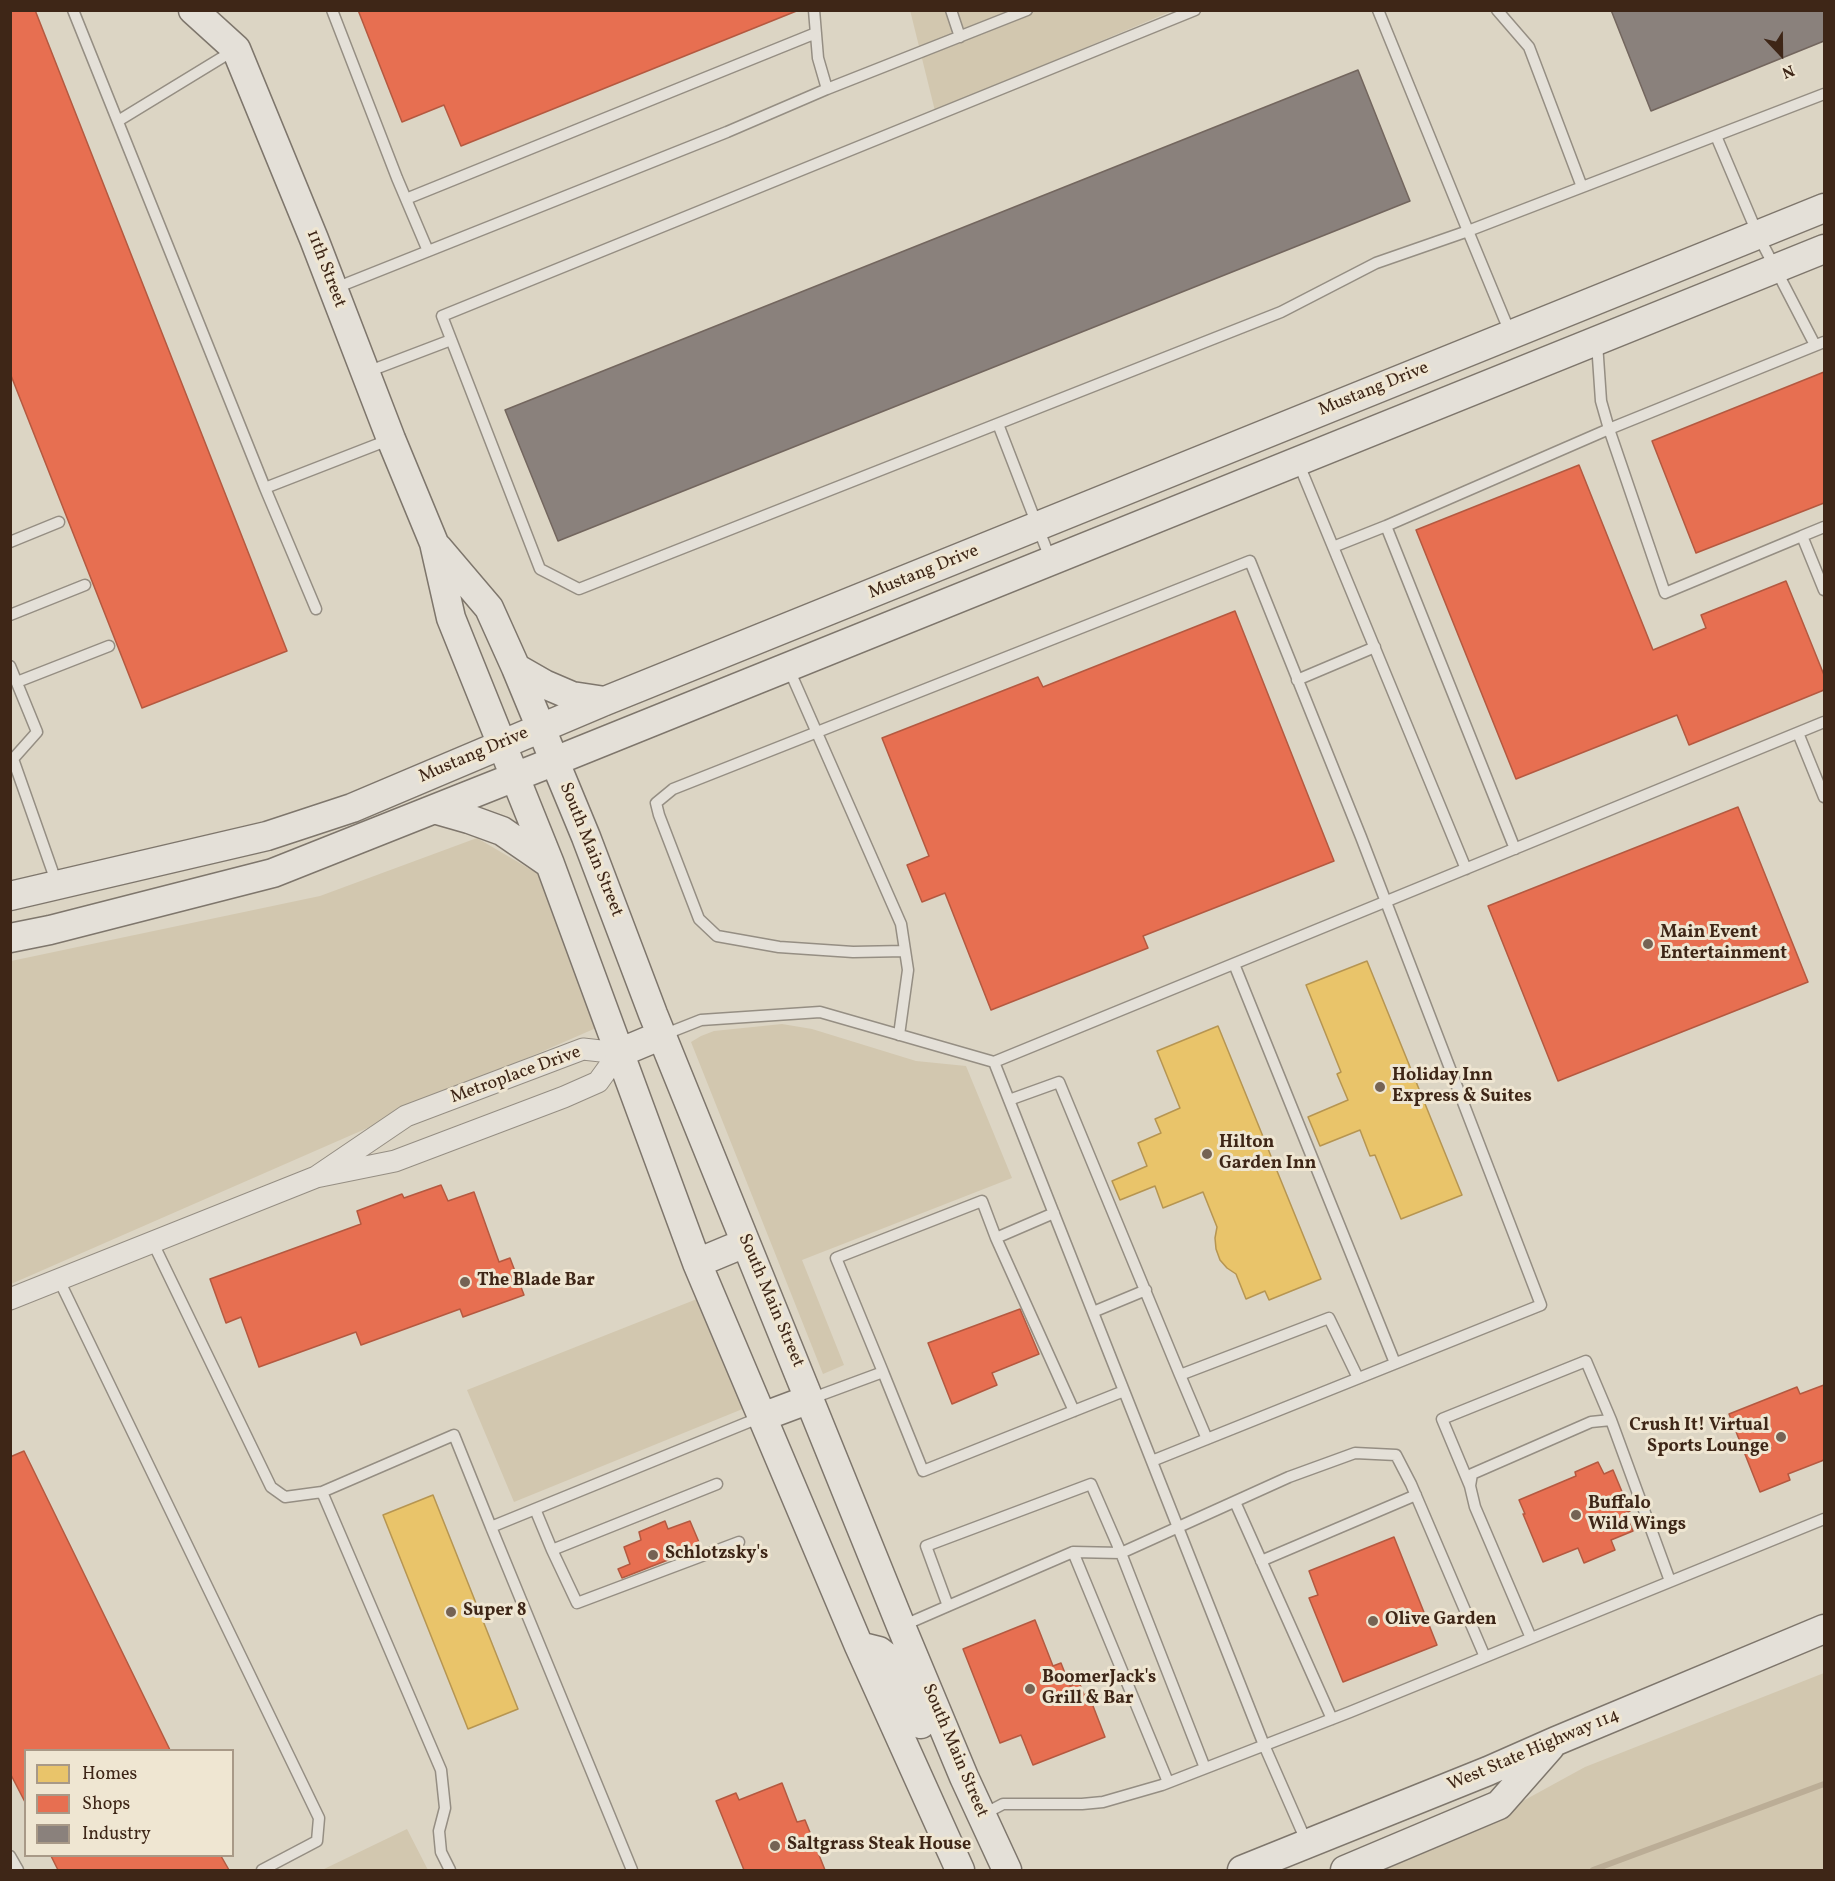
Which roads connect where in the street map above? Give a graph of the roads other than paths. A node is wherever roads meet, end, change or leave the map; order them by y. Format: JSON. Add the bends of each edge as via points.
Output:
{"nodes":[{"id":1,"x":73,"y":10,"type":"edge"},
{"id":2,"x":193,"y":10,"type":"edge"},
{"id":3,"x":332,"y":10,"type":"edge"},
{"id":4,"x":814,"y":10,"type":"edge"},
{"id":5,"x":951,"y":10,"type":"edge"},
{"id":6,"x":1027,"y":10,"type":"edge"},
{"id":7,"x":1196,"y":10,"type":"edge"},
{"id":8,"x":1378,"y":10,"type":"edge"},
{"id":9,"x":1497,"y":10,"type":"edge"},
{"id":10,"x":816,"y":33,"type":"junction"},
{"id":11,"x":960,"y":37,"type":"junction"},
{"id":12,"x":236,"y":49,"type":"junction"},
{"id":13,"x":827,"y":89,"type":"junction"},
{"id":14,"x":1824,"y":94,"type":"edge"},
{"id":15,"x":118,"y":121,"type":"junction"},
{"id":16,"x":1716,"y":136,"type":"junction"},
{"id":17,"x":1582,"y":187,"type":"junction"},
{"id":18,"x":406,"y":199,"type":"junction"},
{"id":19,"x":1824,"y":208,"type":"edge"},
{"id":20,"x":1468,"y":231,"type":"junction"},
{"id":21,"x":1758,"y":235,"type":"junction"},
{"id":22,"x":1824,"y":249,"type":"edge"},
{"id":23,"x":428,"y":251,"type":"junction"},
{"id":24,"x":1775,"y":270,"type":"junction"},
{"id":25,"x":333,"y":289,"type":"junction"},
{"id":26,"x":1511,"y":335,"type":"junction"},
{"id":27,"x":451,"y":340,"type":"junction"},
{"id":28,"x":1597,"y":341,"type":"junction"},
{"id":29,"x":1820,"y":344,"type":"edge"},
{"id":30,"x":365,"y":373,"type":"junction"},
{"id":31,"x":998,"y":424,"type":"junction"},
{"id":32,"x":1283,"y":427,"type":"junction"},
{"id":33,"x":1609,"y":429,"type":"junction"},
{"id":34,"x":391,"y":439,"type":"junction"},
{"id":35,"x":1298,"y":461,"type":"junction"},
{"id":36,"x":265,"y":488,"type":"junction"},
{"id":37,"x":59,"y":522,"type":"dead end"},
{"id":38,"x":1038,"y":526,"type":"junction"},
{"id":39,"x":1386,"y":526,"type":"junction"},
{"id":40,"x":1824,"y":527,"type":"edge"},
{"id":41,"x":1802,"y":536,"type":"junction"},
{"id":42,"x":10,"y":542,"type":"edge"},
{"id":43,"x":434,"y":543,"type":"junction"},
{"id":44,"x":1333,"y":547,"type":"junction"},
{"id":45,"x":1051,"y":561,"type":"junction"},
{"id":46,"x":85,"y":585,"type":"dead end"},
{"id":47,"x":1824,"y":590,"type":"edge"},
{"id":48,"x":316,"y":609,"type":"dead end"},
{"id":49,"x":10,"y":615,"type":"edge"},
{"id":50,"x":109,"y":646,"type":"dead end"},
{"id":51,"x":1374,"y":647,"type":"junction"},
{"id":52,"x":10,"y":666,"type":"edge"},
{"id":53,"x":788,"y":667,"type":"junction"},
{"id":54,"x":516,"y":668,"type":"junction"},
{"id":55,"x":1298,"y":680,"type":"junction"},
{"id":56,"x":17,"y":682,"type":"junction"},
{"id":57,"x":606,"y":701,"type":"junction"},
{"id":58,"x":1824,"y":722,"type":"edge"},
{"id":59,"x":541,"y":728,"type":"junction"},
{"id":60,"x":817,"y":732,"type":"junction"},
{"id":61,"x":1798,"y":733,"type":"junction"},
{"id":62,"x":502,"y":745,"type":"junction"},
{"id":63,"x":12,"y":759,"type":"edge"},
{"id":64,"x":555,"y":761,"type":"junction"},
{"id":65,"x":515,"y":777,"type":"junction"},
{"id":66,"x":1824,"y":797,"type":"edge"},
{"id":67,"x":434,"y":809,"type":"junction"},
{"id":68,"x":1515,"y":849,"type":"junction"},
{"id":69,"x":550,"y":864,"type":"junction"},
{"id":70,"x":1466,"y":869,"type":"junction"},
{"id":71,"x":58,"y":886,"type":"junction"},
{"id":72,"x":10,"y":896,"type":"edge"},
{"id":73,"x":1384,"y":902,"type":"junction"},
{"id":74,"x":10,"y":938,"type":"edge"},
{"id":75,"x":905,"y":951,"type":"junction"},
{"id":76,"x":1234,"y":964,"type":"junction"},
{"id":77,"x":662,"y":1035,"type":"junction"},
{"id":78,"x":898,"y":1035,"type":"junction"},
{"id":79,"x":619,"y":1053,"type":"junction"},
{"id":80,"x":994,"y":1062,"type":"junction"},
{"id":81,"x":1009,"y":1100,"type":"junction"},
{"id":82,"x":316,"y":1177,"type":"junction"},
{"id":83,"x":1054,"y":1213,"type":"junction"},
{"id":84,"x":996,"y":1238,"type":"junction"},
{"id":85,"x":153,"y":1243,"type":"junction"},
{"id":86,"x":745,"y":1243,"type":"junction"},
{"id":87,"x":697,"y":1263,"type":"junction"},
{"id":88,"x":59,"y":1280,"type":"junction"},
{"id":89,"x":1146,"y":1290,"type":"junction"},
{"id":90,"x":10,"y":1299,"type":"edge"},
{"id":91,"x":1094,"y":1312,"type":"junction"},
{"id":92,"x":1395,"y":1364,"type":"junction"},
{"id":93,"x":883,"y":1372,"type":"junction"},
{"id":94,"x":1180,"y":1375,"type":"junction"},
{"id":95,"x":1359,"y":1378,"type":"junction"},
{"id":96,"x":1124,"y":1391,"type":"junction"},
{"id":97,"x":810,"y":1399,"type":"junction"},
{"id":98,"x":1074,"y":1411,"type":"junction"},
{"id":99,"x":762,"y":1417,"type":"junction"},
{"id":100,"x":1611,"y":1420,"type":"junction"},
{"id":101,"x":1207,"y":1439,"type":"junction"},
{"id":102,"x":1152,"y":1461,"type":"junction"},
{"id":103,"x":717,"y":1484,"type":"dead end"},
{"id":104,"x":1470,"y":1486,"type":"junction"},
{"id":105,"x":322,"y":1491,"type":"junction"},
{"id":106,"x":1416,"y":1495,"type":"junction"},
{"id":107,"x":1234,"y":1502,"type":"junction"},
{"id":108,"x":534,"y":1509,"type":"junction"},
{"id":109,"x":1824,"y":1519,"type":"edge"},
{"id":110,"x":491,"y":1527,"type":"junction"},
{"id":111,"x":1179,"y":1528,"type":"junction"},
{"id":112,"x":739,"y":1542,"type":"dead end"},
{"id":113,"x":552,"y":1550,"type":"junction"},
{"id":114,"x":1073,"y":1552,"type":"junction"},
{"id":115,"x":1121,"y":1553,"type":"junction"},
{"id":116,"x":1261,"y":1561,"type":"junction"},
{"id":117,"x":1670,"y":1581,"type":"junction"},
{"id":118,"x":948,"y":1606,"type":"junction"},
{"id":119,"x":901,"y":1626,"type":"junction"},
{"id":120,"x":1824,"y":1630,"type":"edge"},
{"id":121,"x":1531,"y":1638,"type":"junction"},
{"id":122,"x":859,"y":1646,"type":"junction"},
{"id":123,"x":1485,"y":1657,"type":"junction"},
{"id":124,"x":1332,"y":1719,"type":"junction"},
{"id":125,"x":1556,"y":1741,"type":"junction"},
{"id":126,"x":1264,"y":1745,"type":"junction"},
{"id":127,"x":1205,"y":1768,"type":"junction"},
{"id":128,"x":964,"y":1778,"type":"junction"},
{"id":129,"x":1168,"y":1782,"type":"junction"},
{"id":130,"x":981,"y":1815,"type":"junction"},
{"id":131,"x":1308,"y":1843,"type":"junction"},
{"id":132,"x":10,"y":1856,"type":"edge"},
{"id":133,"x":956,"y":1866,"type":"edge"},
{"id":134,"x":18,"y":1870,"type":"edge"},
{"id":135,"x":262,"y":1870,"type":"edge"},
{"id":136,"x":450,"y":1870,"type":"edge"},
{"id":137,"x":629,"y":1870,"type":"edge"},
{"id":138,"x":1007,"y":1870,"type":"edge"},
{"id":139,"x":1242,"y":1870,"type":"edge"},
{"id":140,"x":1346,"y":1870,"type":"edge"}],
"edges":[{"from":1,"to":15,"type":"lane"},
{"from":2,"to":12,"type":"main road","name":"11th Street"},
{"from":3,"to":18,"type":"lane"},
{"from":4,"to":10,"type":"lane"},
{"from":5,"to":11,"type":"lane"},
{"from":6,"to":11,"type":"lane"},
{"from":7,"to":27,"type":"lane","via":[[442,316]]},
{"from":8,"to":20,"type":"lane"},
{"from":9,"to":17,"type":"lane","via":[[1529,47]]},
{"from":10,"to":13,"type":"lane"},
{"from":10,"to":18,"type":"lane"},
{"from":11,"to":13,"type":"lane"},
{"from":12,"to":15,"type":"lane"},
{"from":12,"to":25,"type":"main road","name":"11th Street"},
{"from":13,"to":23,"type":"lane"},
{"from":14,"to":16,"type":"lane"},
{"from":15,"to":36,"type":"lane"},
{"from":16,"to":17,"type":"lane"},
{"from":16,"to":21,"type":"lane"},
{"from":17,"to":20,"type":"lane"},
{"from":18,"to":23,"type":"lane"},
{"from":19,"to":21,"type":"main road","name":"Mustang Drive"},
{"from":20,"to":26,"type":"lane"},
{"from":20,"to":31,"type":"lane","via":[[1376,263],[1281,312]]},
{"from":21,"to":24,"type":"lane"},
{"from":21,"to":26,"type":"main road","name":"Mustang Drive"},
{"from":22,"to":24,"type":"main road","name":"Mustang Drive"},
{"from":23,"to":25,"type":"lane"},
{"from":24,"to":28,"type":"main road","name":"Mustang Drive"},
{"from":24,"to":29,"type":"lane"},
{"from":25,"to":30,"type":"main road","name":"11th Street"},
{"from":26,"to":32,"type":"main road","name":"Mustang Drive"},
{"from":27,"to":30,"type":"lane"},
{"from":27,"to":31,"type":"lane","via":[[540,569],[579,589]]},
{"from":28,"to":33,"type":"lane","via":[[1601,401]]},
{"from":28,"to":35,"type":"main road","name":"Mustang Drive"},
{"from":29,"to":33,"type":"lane"},
{"from":30,"to":34,"type":"main road","name":"11th Street"},
{"from":31,"to":38,"type":"lane"},
{"from":32,"to":35,"type":"main road"},
{"from":32,"to":38,"type":"main road","name":"Mustang Drive"},
{"from":33,"to":39,"type":"lane"},
{"from":33,"to":41,"type":"lane","via":[[1665,593]]},
{"from":34,"to":36,"type":"lane"},
{"from":34,"to":43,"type":"main road","name":"11th Street"},
{"from":35,"to":44,"type":"lane"},
{"from":35,"to":45,"type":"main road","name":"Mustang Drive"},
{"from":36,"to":48,"type":"lane"},
{"from":37,"to":42,"type":"lane"},
{"from":38,"to":45,"type":"lane"},
{"from":38,"to":57,"type":"main road","name":"Mustang Drive"},
{"from":39,"to":44,"type":"lane"},
{"from":39,"to":68,"type":"lane"},
{"from":40,"to":41,"type":"lane"},
{"from":41,"to":47,"type":"lane"},
{"from":43,"to":54,"type":"main road","name":"11th Street","via":[[489,608]]},
{"from":43,"to":62,"type":"main road","name":"11th Street","via":[[451,618]]},
{"from":44,"to":51,"type":"lane"},
{"from":45,"to":53,"type":"main road","name":"Mustang Drive"},
{"from":46,"to":49,"type":"lane"},
{"from":50,"to":56,"type":"lane"},
{"from":51,"to":55,"type":"lane"},
{"from":51,"to":70,"type":"lane"},
{"from":52,"to":56,"type":"lane"},
{"from":53,"to":60,"type":"lane"},
{"from":53,"to":64,"type":"main road","name":"Mustang Drive"},
{"from":54,"to":57,"type":"main road","via":[[572,696]]},
{"from":54,"to":59,"type":"main road","name":"11th Street"},
{"from":55,"to":60,"type":"lane","via":[[1250,561]]},
{"from":55,"to":73,"type":"lane"},
{"from":56,"to":63,"type":"lane","via":[[37,732]]},
{"from":57,"to":59,"type":"main road","name":"Mustang Drive"},
{"from":58,"to":61,"type":"lane"},
{"from":59,"to":62,"type":"main road","name":"Mustang Drive"},
{"from":59,"to":64,"type":"main road","name":"South Main Street"},
{"from":60,"to":75,"type":"lane","via":[[901,924]]},
{"from":60,"to":75,"type":"lane","via":[[673,789],[656,803],[699,919],[717,936],[779,947]]},
{"from":61,"to":66,"type":"lane"},
{"from":61,"to":68,"type":"lane"},
{"from":62,"to":65,"type":"main road"},
{"from":62,"to":71,"type":"main road","name":"Mustang Drive","via":[[352,808],[267,836]]},
{"from":63,"to":71,"type":"lane"},
{"from":64,"to":65,"type":"main road","name":"Mustang Drive"},
{"from":64,"to":77,"type":"main road","name":"South Main Street"},
{"from":65,"to":67,"type":"main road","name":"Mustang Drive"},
{"from":65,"to":69,"type":"main road"},
{"from":67,"to":69,"type":"main road","via":[[502,831]]},
{"from":67,"to":74,"type":"main road","name":"Mustang Drive","via":[[273,873]]},
{"from":68,"to":70,"type":"lane"},
{"from":69,"to":79,"type":"main road"},
{"from":70,"to":73,"type":"lane"},
{"from":71,"to":72,"type":"main road","name":"Mustang Drive"},
{"from":73,"to":76,"type":"lane"},
{"from":73,"to":92,"type":"lane","via":[[1541,1305]]},
{"from":75,"to":78,"type":"lane","via":[[908,970]]},
{"from":76,"to":80,"type":"lane"},
{"from":76,"to":92,"type":"lane"},
{"from":77,"to":78,"type":"lane","via":[[702,1020],[820,1012]]},
{"from":77,"to":79,"type":"main road"},
{"from":77,"to":86,"type":"main road","name":"South Main Street"},
{"from":78,"to":80,"type":"lane"},
{"from":79,"to":82,"type":"street","name":"Metroplace Drive","via":[[583,1049],[406,1116]]},
{"from":79,"to":82,"type":"street","name":"Metroplace Drive","via":[[598,1082],[564,1098],[395,1161]]},
{"from":79,"to":87,"type":"main road"},
{"from":80,"to":81,"type":"lane"},
{"from":81,"to":83,"type":"lane"},
{"from":81,"to":89,"type":"lane","via":[[1059,1082]]},
{"from":82,"to":85,"type":"street","name":"Metroplace Drive"},
{"from":83,"to":84,"type":"lane"},
{"from":83,"to":91,"type":"lane"},
{"from":84,"to":93,"type":"lane","via":[[981,1201],[836,1258]]},
{"from":84,"to":98,"type":"lane"},
{"from":85,"to":88,"type":"street","name":"Metroplace Drive"},
{"from":85,"to":105,"type":"lane","via":[[271,1487],[285,1497]]},
{"from":86,"to":87,"type":"main road"},
{"from":86,"to":97,"type":"main road","name":"South Main Street"},
{"from":87,"to":99,"type":"main road"},
{"from":88,"to":90,"type":"street","name":"Metroplace Drive"},
{"from":88,"to":135,"type":"lane","via":[[320,1818],[317,1841]]},
{"from":89,"to":91,"type":"lane"},
{"from":89,"to":94,"type":"lane"},
{"from":91,"to":96,"type":"lane"},
{"from":92,"to":95,"type":"lane"},
{"from":93,"to":97,"type":"lane"},
{"from":93,"to":98,"type":"lane","via":[[923,1470]]},
{"from":94,"to":95,"type":"lane","via":[[1329,1318]]},
{"from":94,"to":101,"type":"lane"},
{"from":95,"to":101,"type":"lane"},
{"from":96,"to":98,"type":"lane"},
{"from":96,"to":102,"type":"lane"},
{"from":97,"to":99,"type":"main road"},
{"from":97,"to":119,"type":"main road","name":"South Main Street"},
{"from":99,"to":108,"type":"lane"},
{"from":99,"to":122,"type":"main road"},
{"from":100,"to":104,"type":"lane","via":[[1591,1422],[1472,1474]]},
{"from":100,"to":104,"type":"lane","via":[[1586,1361],[1442,1419]]},
{"from":100,"to":117,"type":"lane"},
{"from":101,"to":102,"type":"lane"},
{"from":102,"to":111,"type":"lane"},
{"from":103,"to":113,"type":"lane"},
{"from":104,"to":121,"type":"lane","via":[[1475,1507]]},
{"from":105,"to":110,"type":"lane","via":[[454,1435]]},
{"from":105,"to":136,"type":"lane","via":[[441,1770],[445,1808],[439,1831],[441,1852]]},
{"from":106,"to":107,"type":"lane","via":[[1396,1455],[1355,1453]]},
{"from":106,"to":116,"type":"lane"},
{"from":106,"to":123,"type":"lane"},
{"from":107,"to":111,"type":"lane"},
{"from":107,"to":116,"type":"lane"},
{"from":108,"to":110,"type":"lane"},
{"from":108,"to":113,"type":"lane"},
{"from":109,"to":117,"type":"lane"},
{"from":110,"to":137,"type":"lane"},
{"from":111,"to":115,"type":"lane"},
{"from":111,"to":126,"type":"lane"},
{"from":112,"to":113,"type":"lane","via":[[577,1603]]},
{"from":114,"to":115,"type":"lane"},
{"from":114,"to":118,"type":"lane"},
{"from":114,"to":129,"type":"lane"},
{"from":115,"to":118,"type":"lane","via":[[1091,1484],[926,1546]]},
{"from":115,"to":127,"type":"lane"},
{"from":116,"to":124,"type":"lane"},
{"from":117,"to":121,"type":"lane"},
{"from":118,"to":119,"type":"lane"},
{"from":119,"to":128,"type":"main road","name":"South Main Street"},
{"from":120,"to":125,"type":"main road","name":"West State Highway 114"},
{"from":121,"to":123,"type":"lane"},
{"from":122,"to":128,"type":"main road","via":[[879,1651],[892,1661],[936,1757]]},
{"from":122,"to":133,"type":"main road"},
{"from":123,"to":124,"type":"lane"},
{"from":124,"to":126,"type":"lane"},
{"from":125,"to":131,"type":"main road","name":"West State Highway 114"},
{"from":125,"to":140,"type":"main road","via":[[1499,1805]]},
{"from":126,"to":127,"type":"lane"},
{"from":126,"to":131,"type":"lane"},
{"from":127,"to":129,"type":"lane"},
{"from":128,"to":130,"type":"main road","name":"South Main Street"},
{"from":129,"to":130,"type":"lane","via":[[1103,1802],[1003,1804]]},
{"from":130,"to":138,"type":"main road","name":"South Main Street"},
{"from":131,"to":139,"type":"main road","name":"West State Highway 114"},
{"from":132,"to":134,"type":"lane"}]}
